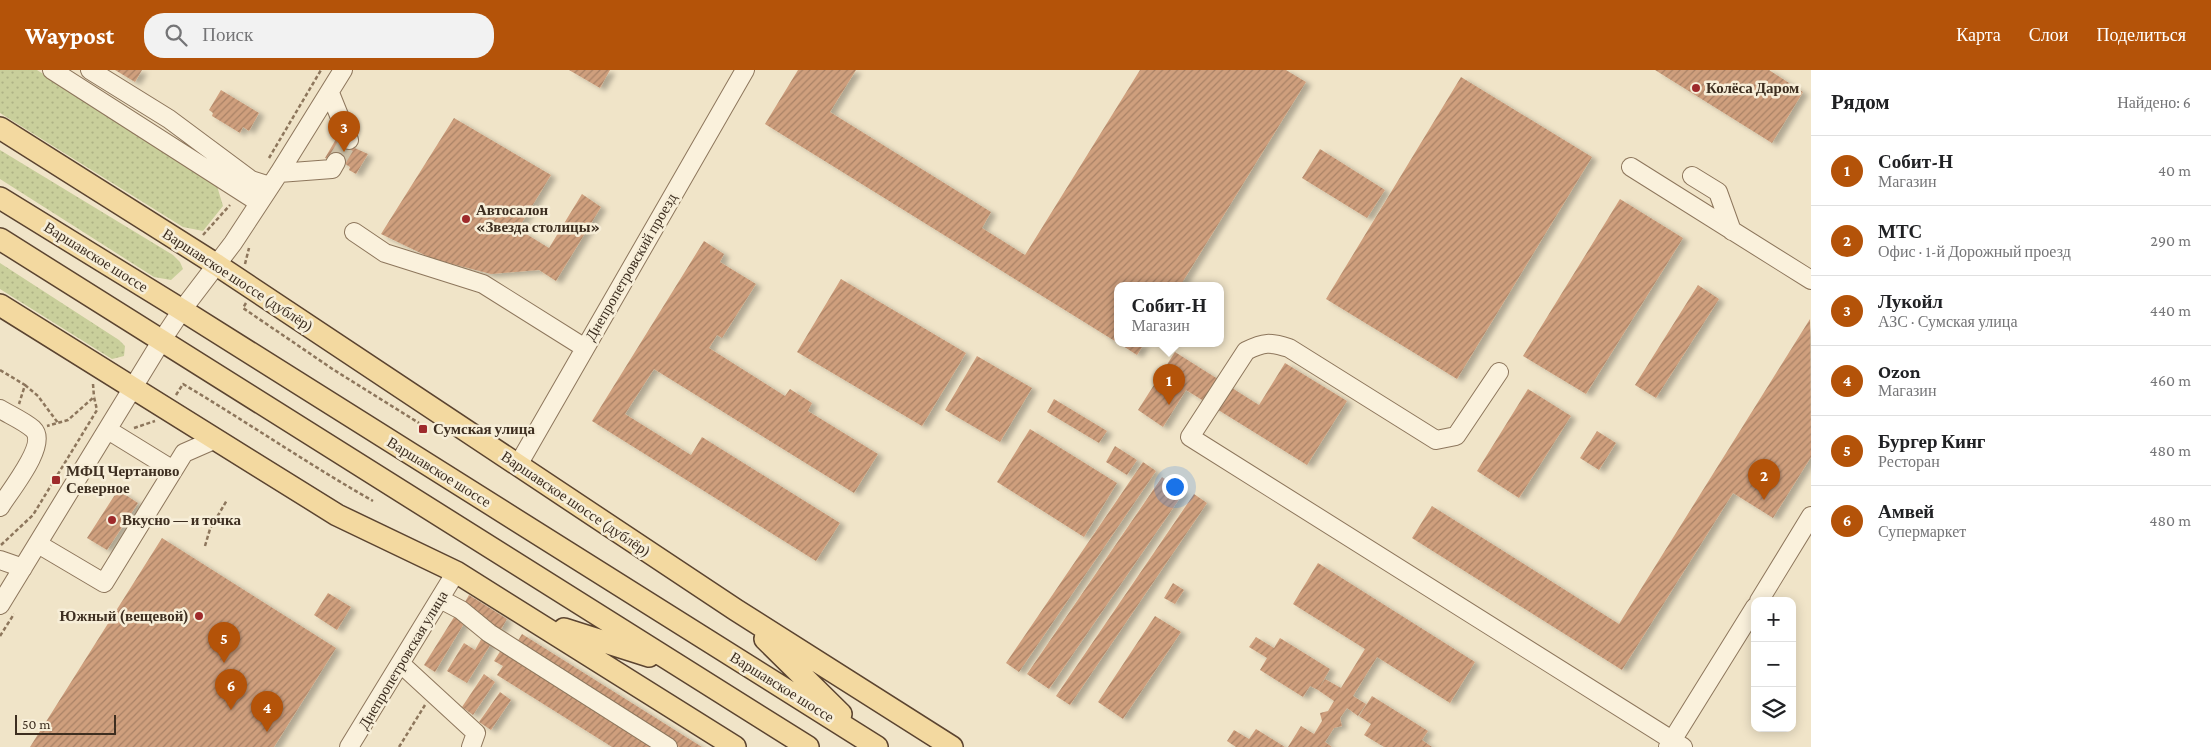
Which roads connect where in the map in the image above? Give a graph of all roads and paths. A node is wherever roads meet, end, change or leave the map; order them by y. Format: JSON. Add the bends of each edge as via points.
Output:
{"nodes":[{"id":1,"x":52,"y":70,"type":"edge"},
{"id":2,"x":90,"y":70,"type":"edge"},
{"id":3,"x":321,"y":70,"type":"edge"},
{"id":4,"x":343,"y":70,"type":"edge"},
{"id":5,"x":745,"y":70,"type":"edge"},
{"id":6,"x":330,"y":93,"type":"junction"},
{"id":7,"x":0,"y":128,"type":"edge"},
{"id":8,"x":349,"y":140,"type":"dead end"},
{"id":9,"x":336,"y":162,"type":"tunnel mouth"},
{"id":10,"x":1631,"y":167,"type":"dead end"},
{"id":11,"x":271,"y":174,"type":"junction"},
{"id":12,"x":1692,"y":176,"type":"dead end"},
{"id":13,"x":0,"y":198,"type":"edge"},
{"id":14,"x":258,"y":202,"type":"junction"},
{"id":15,"x":1732,"y":231,"type":"junction"},
{"id":16,"x":354,"y":232,"type":"dead end"},
{"id":17,"x":0,"y":239,"type":"edge"},
{"id":18,"x":217,"y":265,"type":"junction"},
{"id":19,"x":1811,"y":280,"type":"edge"},
{"id":20,"x":0,"y":305,"type":"edge"},
{"id":21,"x":243,"y":308,"type":"dead end"},
{"id":22,"x":182,"y":310,"type":"junction"},
{"id":23,"x":162,"y":340,"type":"junction"},
{"id":24,"x":585,"y":348,"type":"junction"},
{"id":25,"x":0,"y":370,"type":"edge"},
{"id":26,"x":1498,"y":372,"type":"dead end"},
{"id":27,"x":183,"y":384,"type":"dead end"},
{"id":28,"x":25,"y":385,"type":"junction"},
{"id":29,"x":132,"y":388,"type":"junction"},
{"id":30,"x":8,"y":410,"type":"edge"},
{"id":31,"x":162,"y":419,"type":"dead end"},
{"id":32,"x":58,"y":423,"type":"junction"},
{"id":33,"x":419,"y":423,"type":"dead end"},
{"id":34,"x":34,"y":430,"type":"junction"},
{"id":35,"x":114,"y":434,"type":"junction"},
{"id":36,"x":216,"y":439,"type":"junction"},
{"id":37,"x":518,"y":465,"type":"junction"},
{"id":38,"x":173,"y":470,"type":"junction"},
{"id":39,"x":227,"y":500,"type":"dead end"},
{"id":40,"x":373,"y":501,"type":"dead end"},
{"id":41,"x":0,"y":506,"type":"edge"},
{"id":42,"x":1811,"y":516,"type":"edge"},
{"id":43,"x":38,"y":544,"type":"junction"},
{"id":44,"x":0,"y":546,"type":"edge"},
{"id":45,"x":205,"y":546,"type":"dead end"},
{"id":46,"x":0,"y":560,"type":"edge"},
{"id":47,"x":23,"y":568,"type":"junction"},
{"id":48,"x":456,"y":572,"type":"junction"},
{"id":49,"x":1761,"y":597,"type":"edge"},
{"id":50,"x":440,"y":599,"type":"junction"},
{"id":51,"x":8,"y":608,"type":"edge"},
{"id":52,"x":736,"y":610,"type":"junction"},
{"id":53,"x":1751,"y":614,"type":"edge"},
{"id":54,"x":537,"y":621,"type":"junction"},
{"id":55,"x":0,"y":636,"type":"edge"},
{"id":56,"x":401,"y":664,"type":"junction"},
{"id":57,"x":676,"y":664,"type":"junction"},
{"id":58,"x":433,"y":693,"type":"junction"},
{"id":59,"x":872,"y":744,"type":"edge"},
{"id":60,"x":1674,"y":745,"type":"edge"},
{"id":61,"x":349,"y":747,"type":"edge"},
{"id":62,"x":399,"y":747,"type":"edge"},
{"id":63,"x":471,"y":747,"type":"edge"},
{"id":64,"x":668,"y":747,"type":"edge"},
{"id":65,"x":735,"y":747,"type":"edge"},
{"id":66,"x":808,"y":747,"type":"edge"},
{"id":67,"x":952,"y":747,"type":"edge"}],
"edges":[{"from":1,"to":14,"type":"street"},
{"from":2,"to":11,"type":"street","via":[[169,120],[251,180]]},
{"from":3,"to":11,"type":"path"},
{"from":4,"to":6,"type":"street"},
{"from":5,"to":24,"type":"street","name":"Днепропетровский проезд"},
{"from":6,"to":8,"type":"street"},
{"from":6,"to":11,"type":"street"},
{"from":7,"to":18,"type":"main road","name":"Варшавское шоссе (дублёр)"},
{"from":9,"to":11,"type":"street","via":[[332,169]]},
{"from":10,"to":15,"type":"street"},
{"from":11,"to":14,"type":"street"},
{"from":12,"to":15,"type":"street","via":[[1718,192]]},
{"from":13,"to":22,"type":"main road","name":"Варшавское шоссе"},
{"from":14,"to":18,"type":"street"},
{"from":15,"to":19,"type":"street"},
{"from":16,"to":24,"type":"street","via":[[385,253],[483,284]]},
{"from":17,"to":23,"type":"main road"},
{"from":18,"to":22,"type":"street"},
{"from":18,"to":37,"type":"main road","name":"Варшавское шоссе (дублёр)"},
{"from":20,"to":29,"type":"main road"},
{"from":21,"to":33,"type":"path"},
{"from":22,"to":23,"type":"street"},
{"from":22,"to":59,"type":"main road","name":"Варшавское шоссе"},
{"from":23,"to":29,"type":"street"},
{"from":23,"to":57,"type":"main road"},
{"from":24,"to":37,"type":"street","name":"Днепропетровский проезд"},
{"from":25,"to":28,"type":"path"},
{"from":26,"to":60,"type":"street","via":[[1456,436],[1436,440],[1288,348],[1261,343],[1246,351],[1190,437]]},
{"from":27,"to":40,"type":"path"},
{"from":28,"to":30,"type":"path"},
{"from":28,"to":32,"type":"path","via":[[38,396]]},
{"from":29,"to":35,"type":"street"},
{"from":29,"to":36,"type":"main road"},
{"from":30,"to":34,"type":"street"},
{"from":31,"to":35,"type":"path"},
{"from":32,"to":34,"type":"path"},
{"from":32,"to":44,"type":"path","via":[[68,420],[94,397],[97,410],[33,515]]},
{"from":34,"to":41,"type":"street","via":[[38,439],[35,453]]},
{"from":35,"to":38,"type":"street"},
{"from":35,"to":43,"type":"street"},
{"from":36,"to":38,"type":"street","via":[[184,453]]},
{"from":36,"to":48,"type":"main road","via":[[337,514]]},
{"from":37,"to":52,"type":"main road","name":"Варшавское шоссе (дублёр)"},
{"from":38,"to":43,"type":"street","via":[[104,583]]},
{"from":39,"to":45,"type":"path","via":[[210,529]]},
{"from":42,"to":49,"type":"street"},
{"from":43,"to":47,"type":"street"},
{"from":46,"to":47,"type":"street"},
{"from":47,"to":51,"type":"street"},
{"from":48,"to":50,"type":"street","name":"Днепропетровская улица"},
{"from":48,"to":54,"type":"main road"},
{"from":50,"to":56,"type":"street","name":"Днепропетровская улица"},
{"from":50,"to":64,"type":"street"},
{"from":51,"to":55,"type":"path"},
{"from":52,"to":59,"type":"main road"},
{"from":52,"to":67,"type":"main road","name":"Варшавское шоссе (дублёр)"},
{"from":53,"to":60,"type":"street"},
{"from":54,"to":57,"type":"main road"},
{"from":54,"to":65,"type":"main road"},
{"from":56,"to":58,"type":"street"},
{"from":56,"to":61,"type":"street","name":"Днепропетровская улица"},
{"from":57,"to":66,"type":"main road"},
{"from":58,"to":62,"type":"path"},
{"from":58,"to":63,"type":"street","via":[[476,734]]}]}
